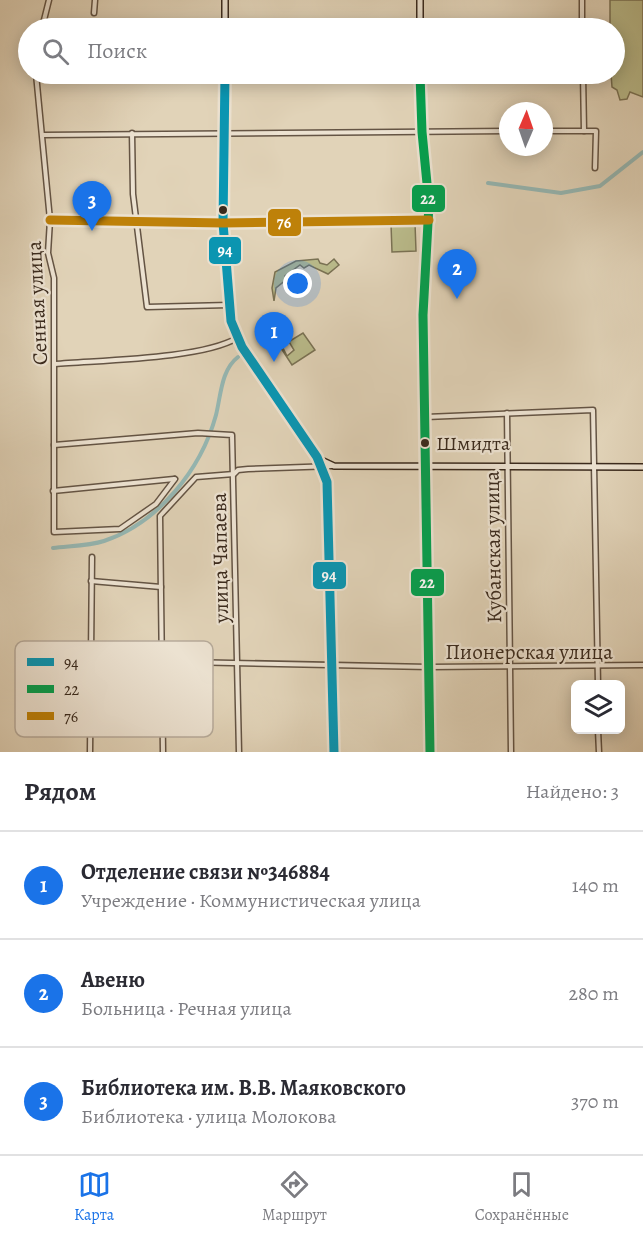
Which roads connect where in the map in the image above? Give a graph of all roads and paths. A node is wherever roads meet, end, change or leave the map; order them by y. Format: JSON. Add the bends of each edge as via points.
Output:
{"nodes":[{"id":1,"x":49,"y":0,"type":"edge"},
{"id":2,"x":95,"y":0,"type":"edge"},
{"id":3,"x":225,"y":0,"type":"edge"},
{"id":4,"x":420,"y":0,"type":"edge"},
{"id":5,"x":582,"y":0,"type":"edge"},
{"id":6,"x":94,"y":13,"type":"dead end"},
{"id":7,"x":44,"y":18,"type":"edge"},
{"id":8,"x":225,"y":18,"type":"edge"},
{"id":9,"x":420,"y":18,"type":"edge"},
{"id":10,"x":582,"y":18,"type":"edge"},
{"id":11,"x":37,"y":84,"type":"edge"},
{"id":12,"x":225,"y":84,"type":"edge"},
{"id":13,"x":420,"y":84,"type":"edge"},
{"id":14,"x":583,"y":84,"type":"edge"},
{"id":15,"x":499,"y":131,"type":"edge"},
{"id":16,"x":553,"y":131,"type":"edge"},
{"id":17,"x":584,"y":131,"type":"junction"},
{"id":18,"x":422,"y":132,"type":"junction"},
{"id":19,"x":132,"y":133,"type":"junction"},
{"id":20,"x":224,"y":134,"type":"junction"},
{"id":21,"x":43,"y":135,"type":"junction"},
{"id":22,"x":595,"y":168,"type":"dead end"},
{"id":23,"x":50,"y":219,"type":"junction"},
{"id":24,"x":136,"y":220,"type":"junction"},
{"id":25,"x":429,"y":220,"type":"junction"},
{"id":26,"x":223,"y":223,"type":"junction"},
{"id":27,"x":229,"y":305,"type":"junction"},
{"id":28,"x":237,"y":338,"type":"junction"},
{"id":29,"x":55,"y":363,"type":"junction"},
{"id":30,"x":507,"y":413,"type":"junction"},
{"id":31,"x":426,"y":417,"type":"junction"},
{"id":32,"x":54,"y":445,"type":"junction"},
{"id":33,"x":317,"y":457,"type":"junction"},
{"id":34,"x":334,"y":466,"type":"junction"},
{"id":35,"x":426,"y":467,"type":"junction"},
{"id":36,"x":593,"y":467,"type":"junction"},
{"id":37,"x":643,"y":467,"type":"edge"},
{"id":38,"x":323,"y":468,"type":"junction"},
{"id":39,"x":507,"y":468,"type":"junction"},
{"id":40,"x":234,"y":474,"type":"junction"},
{"id":41,"x":53,"y":491,"type":"junction"},
{"id":42,"x":92,"y":557,"type":"dead end"},
{"id":43,"x":92,"y":581,"type":"junction"},
{"id":44,"x":161,"y":587,"type":"junction"},
{"id":45,"x":91,"y":641,"type":"edge"},
{"id":46,"x":162,"y":641,"type":"edge"},
{"id":47,"x":213,"y":663,"type":"edge"},
{"id":48,"x":237,"y":664,"type":"junction"},
{"id":49,"x":643,"y":665,"type":"edge"},
{"id":50,"x":333,"y":666,"type":"junction"},
{"id":51,"x":597,"y":666,"type":"junction"},
{"id":52,"x":429,"y":667,"type":"junction"},
{"id":53,"x":510,"y":668,"type":"junction"},
{"id":54,"x":598,"y":680,"type":"edge"},
{"id":55,"x":598,"y":734,"type":"edge"},
{"id":56,"x":90,"y":737,"type":"edge"},
{"id":57,"x":164,"y":737,"type":"edge"},
{"id":58,"x":90,"y":752,"type":"edge"},
{"id":59,"x":164,"y":752,"type":"edge"},
{"id":60,"x":239,"y":752,"type":"edge"},
{"id":61,"x":334,"y":752,"type":"edge"},
{"id":62,"x":430,"y":752,"type":"edge"},
{"id":63,"x":511,"y":752,"type":"edge"},
{"id":64,"x":599,"y":752,"type":"edge"}],
"edges":[{"from":1,"to":7,"type":"street"},
{"from":2,"to":6,"type":"street"},
{"from":3,"to":8,"type":"street"},
{"from":4,"to":9,"type":"street"},
{"from":5,"to":10,"type":"street"},
{"from":11,"to":21,"type":"street","name":"Сенная улица"},
{"from":12,"to":20,"type":"street"},
{"from":13,"to":18,"type":"street"},
{"from":14,"to":17,"type":"street"},
{"from":15,"to":18,"type":"street"},
{"from":16,"to":17,"type":"street"},
{"from":17,"to":22,"type":"street","via":[[596,131]]},
{"from":18,"to":20,"type":"street"},
{"from":18,"to":25,"type":"street"},
{"from":19,"to":20,"type":"street"},
{"from":19,"to":21,"type":"street"},
{"from":19,"to":24,"type":"street"},
{"from":20,"to":26,"type":"street"},
{"from":21,"to":23,"type":"street","name":"Сенная улица"},
{"from":23,"to":24,"type":"street"},
{"from":23,"to":29,"type":"street","name":"Сенная улица","via":[[48,253],[54,278]]},
{"from":24,"to":26,"type":"street"},
{"from":24,"to":27,"type":"street","via":[[147,307]]},
{"from":25,"to":26,"type":"street"},
{"from":25,"to":31,"type":"street","via":[[423,308]]},
{"from":26,"to":27,"type":"street"},
{"from":27,"to":28,"type":"street"},
{"from":28,"to":29,"type":"street","via":[[196,351]]},
{"from":28,"to":33,"type":"street"},
{"from":29,"to":32,"type":"street","name":"Сенная улица"},
{"from":30,"to":31,"type":"street"},
{"from":30,"to":36,"type":"street","via":[[593,410]]},
{"from":30,"to":39,"type":"street","name":"Кубанская улица"},
{"from":31,"to":35,"type":"street"},
{"from":32,"to":40,"type":"street","name":"улица Чапаева","via":[[198,433],[232,435]]},
{"from":32,"to":41,"type":"street","name":"Сенная улица"},
{"from":33,"to":34,"type":"street"},
{"from":33,"to":38,"type":"street"},
{"from":34,"to":35,"type":"street"},
{"from":34,"to":38,"type":"street"},
{"from":35,"to":39,"type":"street"},
{"from":35,"to":52,"type":"street"},
{"from":36,"to":37,"type":"street"},
{"from":36,"to":39,"type":"street"},
{"from":36,"to":51,"type":"street"},
{"from":38,"to":40,"type":"street","via":[[248,469]]},
{"from":38,"to":50,"type":"street","via":[[330,516]]},
{"from":39,"to":53,"type":"street","name":"Кубанская улица"},
{"from":40,"to":44,"type":"street","via":[[196,477],[160,516]]},
{"from":40,"to":48,"type":"street","name":"улица Чапаева"},
{"from":41,"to":41,"type":"street","name":"Сенная улица","via":[[175,478],[156,504],[120,529],[54,532]]},
{"from":42,"to":43,"type":"street"},
{"from":43,"to":44,"type":"street"},
{"from":43,"to":45,"type":"street"},
{"from":44,"to":46,"type":"street"},
{"from":47,"to":48,"type":"street","name":"Пионерская улица"},
{"from":48,"to":50,"type":"street","name":"Пионерская улица"},
{"from":48,"to":60,"type":"street","name":"улица Чапаева"},
{"from":49,"to":51,"type":"street","name":"Пионерская улица"},
{"from":50,"to":52,"type":"street","name":"Пионерская улица"},
{"from":50,"to":61,"type":"street"},
{"from":51,"to":53,"type":"street","name":"Пионерская улица"},
{"from":51,"to":54,"type":"street"},
{"from":52,"to":53,"type":"street","name":"Пионерская улица"},
{"from":52,"to":62,"type":"street"},
{"from":53,"to":63,"type":"street","name":"Кубанская улица"},
{"from":55,"to":64,"type":"street"},
{"from":56,"to":58,"type":"street"},
{"from":57,"to":59,"type":"street"}]}
